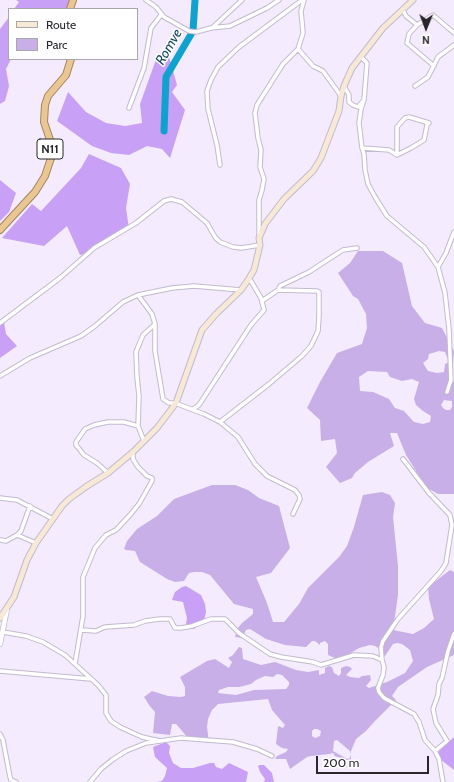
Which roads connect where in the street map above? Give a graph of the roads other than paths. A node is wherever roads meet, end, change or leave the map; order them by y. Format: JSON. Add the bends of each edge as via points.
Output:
{"nodes":[{"id":1,"x":146,"y":0,"type":"edge"},
{"id":2,"x":242,"y":0,"type":"edge"},
{"id":3,"x":278,"y":0,"type":"edge"},
{"id":4,"x":303,"y":0,"type":"edge"},
{"id":5,"x":412,"y":0,"type":"edge"},
{"id":6,"x":403,"y":10,"type":"junction"},
{"id":7,"x":161,"y":15,"type":"junction"},
{"id":8,"x":417,"y":25,"type":"junction"},
{"id":9,"x":211,"y":28,"type":"junction"},
{"id":10,"x":454,"y":33,"type":"edge"},
{"id":11,"x":454,"y":45,"type":"edge"},
{"id":12,"x":298,"y":49,"type":"junction"},
{"id":13,"x":361,"y":57,"type":"junction"},
{"id":14,"x":71,"y":60,"type":"edge"},
{"id":15,"x":434,"y":66,"type":"junction"},
{"id":16,"x":344,"y":86,"type":"junction"},
{"id":17,"x":415,"y":86,"type":"dead end"},
{"id":18,"x":341,"y":96,"type":"junction"},
{"id":19,"x":364,"y":100,"type":"junction"},
{"id":20,"x":129,"y":108,"type":"dead end"},
{"id":21,"x":362,"y":148,"type":"junction"},
{"id":22,"x":397,"y":155,"type":"junction"},
{"id":23,"x":220,"y":165,"type":"dead end"},
{"id":24,"x":0,"y":230,"type":"edge"},
{"id":25,"x":454,"y":232,"type":"edge"},
{"id":26,"x":259,"y":238,"type":"junction"},
{"id":27,"x":260,"y":245,"type":"junction"},
{"id":28,"x":356,"y":248,"type":"dead end"},
{"id":29,"x":438,"y":267,"type":"junction"},
{"id":30,"x":248,"y":280,"type":"junction"},
{"id":31,"x":241,"y":290,"type":"junction"},
{"id":32,"x":278,"y":290,"type":"junction"},
{"id":33,"x":138,"y":295,"type":"junction"},
{"id":34,"x":262,"y":301,"type":"junction"},
{"id":35,"x":0,"y":323,"type":"edge"},
{"id":36,"x":155,"y":324,"type":"junction"},
{"id":37,"x":0,"y":376,"type":"edge"},
{"id":38,"x":448,"y":392,"type":"dead end"},
{"id":39,"x":176,"y":404,"type":"junction"},
{"id":40,"x":193,"y":410,"type":"junction"},
{"id":41,"x":220,"y":422,"type":"junction"},
{"id":42,"x":138,"y":426,"type":"junction"},
{"id":43,"x":144,"y":441,"type":"junction"},
{"id":44,"x":132,"y":452,"type":"junction"},
{"id":45,"x":404,"y":459,"type":"dead end"},
{"id":46,"x":108,"y":473,"type":"junction"},
{"id":47,"x":0,"y":498,"type":"edge"},
{"id":48,"x":30,"y":506,"type":"junction"},
{"id":49,"x":293,"y":514,"type":"dead end"},
{"id":50,"x":53,"y":519,"type":"junction"},
{"id":51,"x":17,"y":535,"type":"junction"},
{"id":52,"x":0,"y":540,"type":"edge"},
{"id":53,"x":36,"y":543,"type":"junction"},
{"id":54,"x":8,"y":605,"type":"junction"},
{"id":55,"x":0,"y":618,"type":"edge"},
{"id":56,"x":81,"y":630,"type":"junction"},
{"id":57,"x":3,"y":632,"type":"junction"},
{"id":58,"x":454,"y":634,"type":"edge"},
{"id":59,"x":0,"y":644,"type":"edge"},
{"id":60,"x":382,"y":660,"type":"junction"},
{"id":61,"x":75,"y":664,"type":"junction"},
{"id":62,"x":0,"y":671,"type":"edge"},
{"id":63,"x":92,"y":679,"type":"junction"},
{"id":64,"x":0,"y":734,"type":"edge"},
{"id":65,"x":160,"y":741,"type":"junction"},
{"id":66,"x":435,"y":751,"type":"junction"},
{"id":67,"x":272,"y":756,"type":"dead end"},
{"id":68,"x":16,"y":782,"type":"edge"},
{"id":69,"x":90,"y":782,"type":"edge"},
{"id":70,"x":443,"y":782,"type":"edge"}],
"edges":[{"from":1,"to":7,"type":"street","via":[[156,7]]},
{"from":2,"to":9,"type":"street"},
{"from":3,"to":9,"type":"street","via":[[230,26]]},
{"from":4,"to":12,"type":"street","via":[[301,11],[304,33]]},
{"from":4,"to":23,"type":"street","via":[[239,47],[218,67],[211,80],[207,91],[208,109]]},
{"from":5,"to":6,"type":"main road"},
{"from":6,"to":8,"type":"street"},
{"from":6,"to":13,"type":"main road","via":[[383,28]]},
{"from":7,"to":9,"type":"street","via":[[189,31]]},
{"from":7,"to":20,"type":"street","via":[[151,28],[144,68]]},
{"from":8,"to":10,"type":"street","via":[[433,15]]},
{"from":8,"to":15,"type":"street","via":[[409,34],[407,43]]},
{"from":11,"to":15,"type":"street","via":[[438,57]]},
{"from":12,"to":18,"type":"street","via":[[313,66],[323,71]]},
{"from":12,"to":26,"type":"street","via":[[283,64],[257,105],[255,113],[261,150],[260,167],[264,179],[259,200]]},
{"from":13,"to":16,"type":"main road","via":[[352,68]]},
{"from":13,"to":19,"type":"street","via":[[366,64]]},
{"from":14,"to":24,"type":"highway","number":"N11","via":[[66,75],[48,96],[45,105],[44,122],[50,140],[51,158],[45,176],[35,192]]},
{"from":15,"to":17,"type":"street","via":[[428,77]]},
{"from":16,"to":18,"type":"main road"},
{"from":16,"to":19,"type":"street","via":[[349,95],[349,102],[353,105],[358,108]]},
{"from":18,"to":26,"type":"main road","via":[[339,111],[322,158],[273,213]]},
{"from":19,"to":21,"type":"street","via":[[359,123]]},
{"from":21,"to":22,"type":"street","via":[[389,150]]},
{"from":21,"to":29,"type":"street","via":[[368,184],[375,197],[388,216],[424,247]]},
{"from":22,"to":22,"type":"street","via":[[424,140],[429,123],[406,118],[397,127]]},
{"from":25,"to":29,"type":"street"},
{"from":26,"to":27,"type":"main road"},
{"from":27,"to":30,"type":"main road","via":[[254,270]]},
{"from":27,"to":35,"type":"street","via":[[241,248],[220,242],[207,223],[182,202],[171,199],[164,201],[136,223],[94,248],[60,278]]},
{"from":28,"to":32,"type":"street","via":[[343,250],[309,272],[280,286]]},
{"from":29,"to":38,"type":"street","via":[[445,293],[449,329],[451,380]]},
{"from":30,"to":31,"type":"main road"},
{"from":30,"to":34,"type":"street","via":[[251,280]]},
{"from":31,"to":33,"type":"street","via":[[194,286]]},
{"from":31,"to":39,"type":"main road","via":[[202,330]]},
{"from":32,"to":34,"type":"street"},
{"from":32,"to":41,"type":"street","via":[[319,292],[316,336],[302,356]]},
{"from":33,"to":36,"type":"street","via":[[152,314]]},
{"from":33,"to":37,"type":"street","via":[[123,302],[81,336],[30,358]]},
{"from":34,"to":40,"type":"street","via":[[262,315],[251,325],[199,405]]},
{"from":36,"to":39,"type":"street","via":[[155,351],[163,399]]},
{"from":36,"to":42,"type":"street","via":[[143,335],[136,352]]},
{"from":39,"to":40,"type":"street"},
{"from":39,"to":43,"type":"main road"},
{"from":40,"to":41,"type":"street"},
{"from":41,"to":49,"type":"street","via":[[238,437],[255,464],[267,476],[295,490],[300,499]]},
{"from":42,"to":43,"type":"street"},
{"from":42,"to":46,"type":"street","via":[[124,422],[94,425],[85,429],[76,442],[84,455]]},
{"from":43,"to":44,"type":"main road"},
{"from":44,"to":46,"type":"main road"},
{"from":44,"to":56,"type":"street","via":[[138,467],[152,478],[152,481],[130,515],[95,548],[84,577]]},
{"from":45,"to":60,"type":"street","via":[[450,515],[452,525],[446,563],[441,572],[402,613],[383,641]]},
{"from":46,"to":50,"type":"main road","via":[[69,499]]},
{"from":47,"to":48,"type":"street","via":[[17,500]]},
{"from":48,"to":50,"type":"street"},
{"from":48,"to":51,"type":"street"},
{"from":50,"to":53,"type":"main road"},
{"from":51,"to":52,"type":"street","via":[[6,541]]},
{"from":51,"to":53,"type":"street"},
{"from":53,"to":54,"type":"main road","via":[[27,560],[14,598]]},
{"from":54,"to":55,"type":"main road"},
{"from":54,"to":57,"type":"street"},
{"from":56,"to":60,"type":"street","via":[[96,631],[105,627],[134,625],[160,619],[170,619],[175,628],[182,628],[212,619],[225,619],[270,654],[281,657],[321,665],[354,655],[373,656]]},
{"from":56,"to":61,"type":"street"},
{"from":57,"to":59,"type":"street"},
{"from":57,"to":61,"type":"street","via":[[43,642]]},
{"from":58,"to":66,"type":"street","via":[[433,709],[436,723],[447,742]]},
{"from":60,"to":66,"type":"street","via":[[384,667],[379,692],[384,698],[414,714],[424,740]]},
{"from":61,"to":63,"type":"street"},
{"from":62,"to":63,"type":"street"},
{"from":63,"to":65,"type":"street","via":[[106,695],[106,713],[111,721],[142,737]]},
{"from":64,"to":68,"type":"street","via":[[10,777]]},
{"from":65,"to":67,"type":"street","via":[[181,738],[233,742]]},
{"from":65,"to":69,"type":"street","via":[[146,743],[126,751],[101,769]]},
{"from":66,"to":70,"type":"street"}]}
